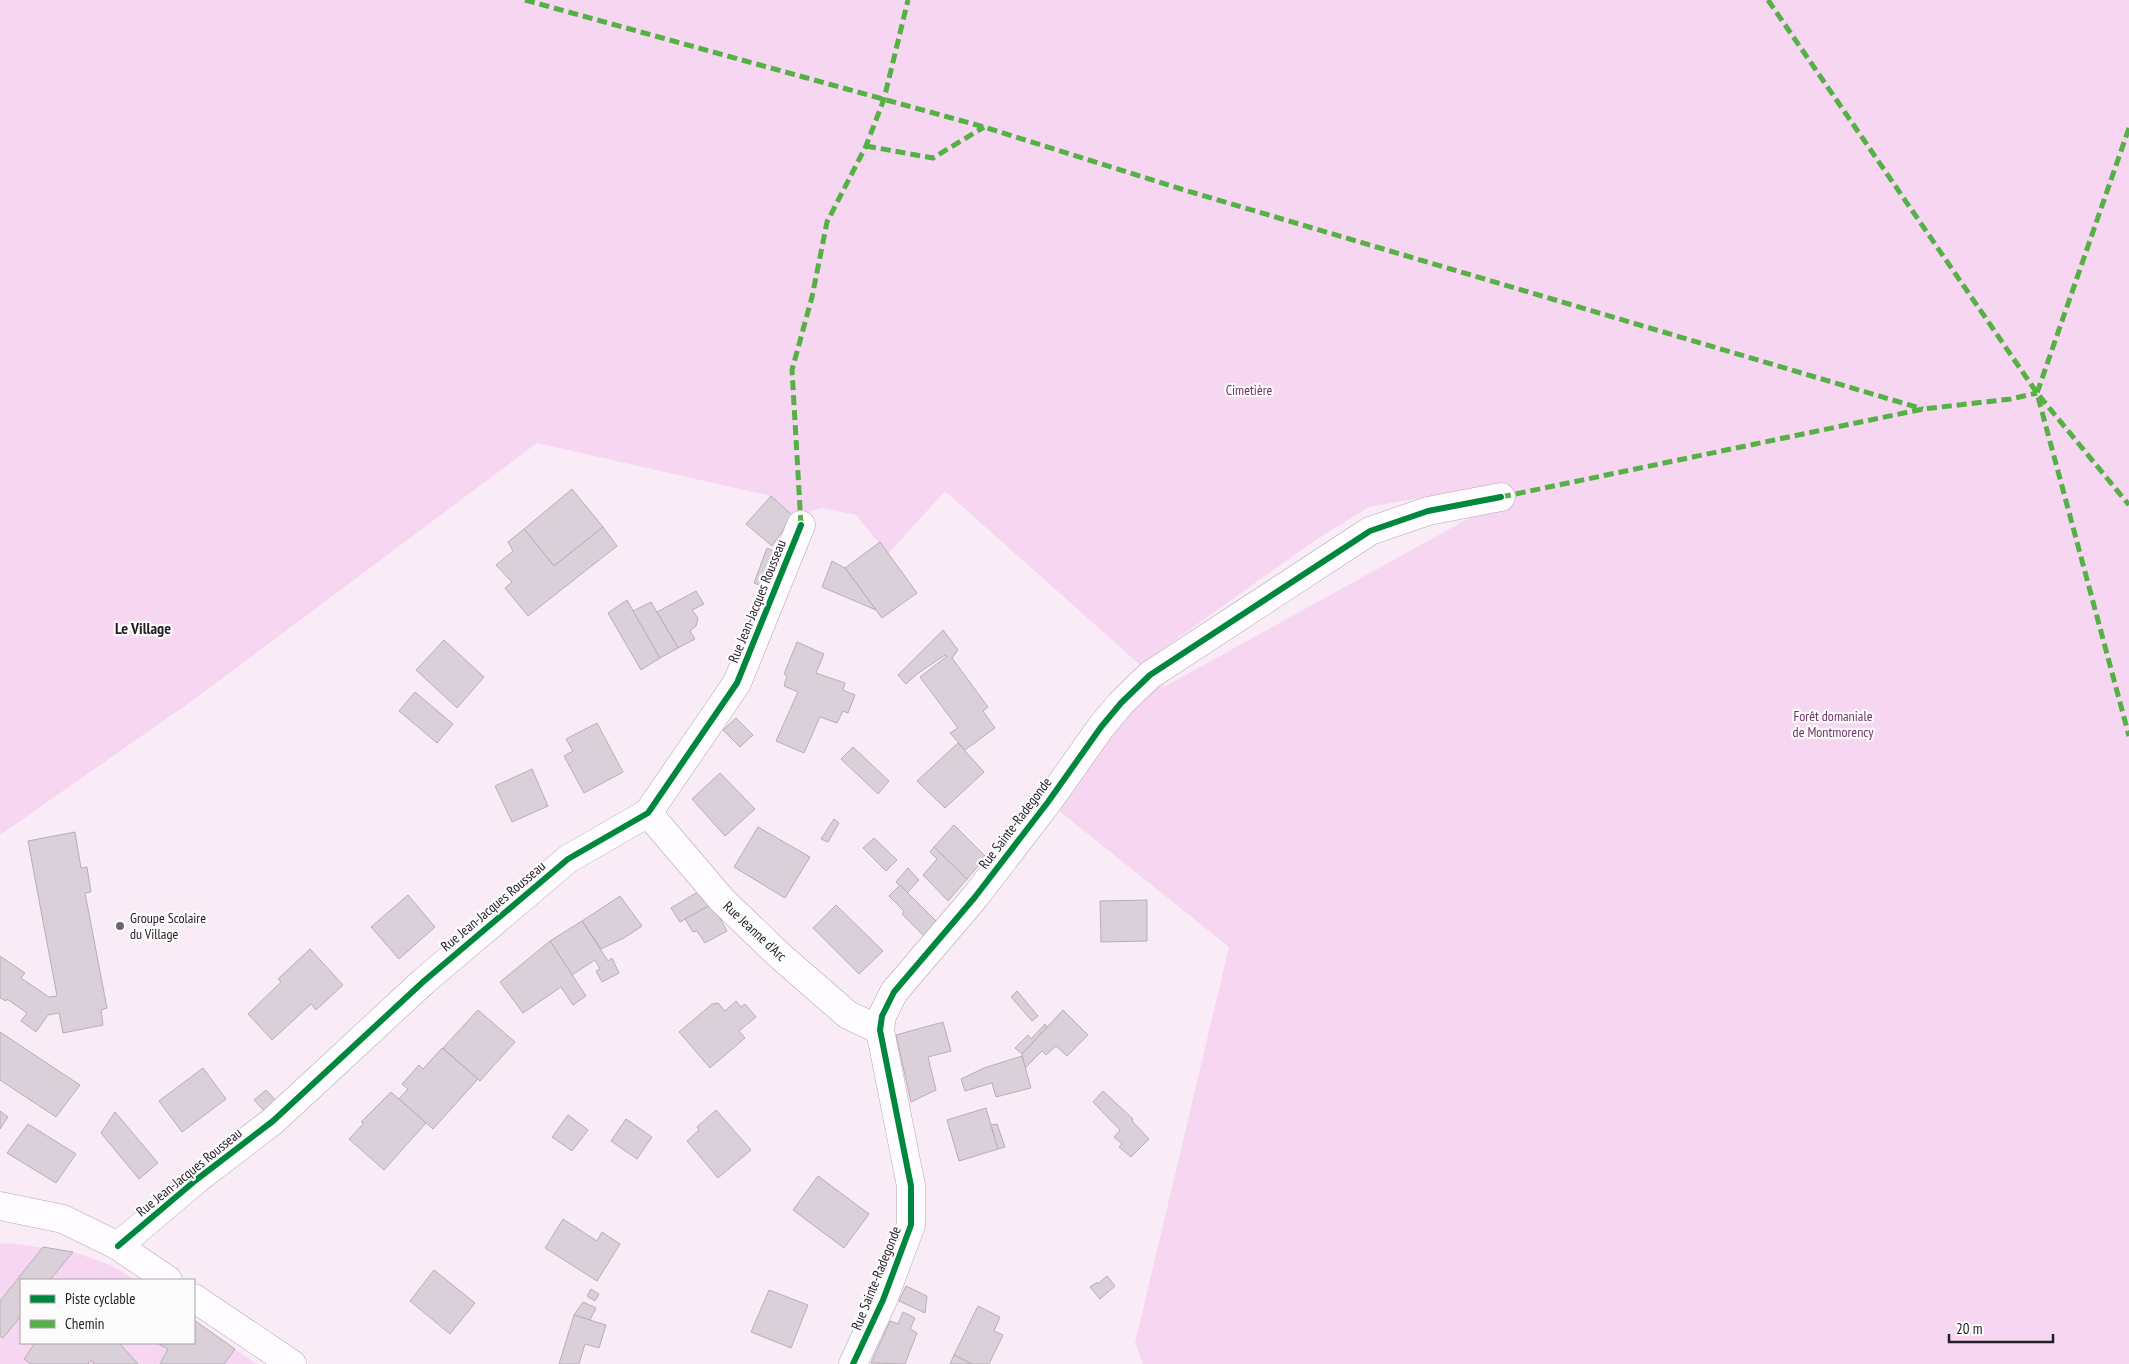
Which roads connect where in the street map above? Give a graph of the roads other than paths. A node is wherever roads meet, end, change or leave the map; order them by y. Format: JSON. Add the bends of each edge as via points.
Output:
{"nodes":[{"id":1,"x":1501,"y":497,"type":"dead end"},
{"id":2,"x":801,"y":525,"type":"dead end"},
{"id":3,"x":648,"y":812,"type":"junction"},
{"id":4,"x":880,"y":1030,"type":"junction"},
{"id":5,"x":0,"y":1206,"type":"edge"},
{"id":6,"x":118,"y":1246,"type":"junction"},
{"id":7,"x":167,"y":1279,"type":"edge"},
{"id":8,"x":195,"y":1299,"type":"edge"},
{"id":9,"x":292,"y":1364,"type":"edge"},
{"id":10,"x":853,"y":1364,"type":"edge"}],
"edges":[{"from":1,"to":4,"type":"street","name":"Rue Sainte-Radegonde","via":[[1428,511],[1370,531],[1150,675],[1101,727],[975,897],[894,992],[882,1016]]},
{"from":2,"to":3,"type":"street","name":"Rue Jean-Jacques Rousseau","via":[[737,683]]},
{"from":3,"to":4,"type":"street","name":"Rue Jeanne d'Arc","via":[[722,900],[778,954],[848,1015]]},
{"from":3,"to":6,"type":"street","name":"Rue Jean-Jacques Rousseau","via":[[568,859],[424,981],[273,1121]]},
{"from":4,"to":10,"type":"street","name":"Rue Sainte-Radegonde","via":[[910,1186],[910,1225],[883,1300]]},
{"from":5,"to":6,"type":"street","via":[[63,1219]]},
{"from":6,"to":7,"type":"street"},
{"from":8,"to":9,"type":"street"}]}
